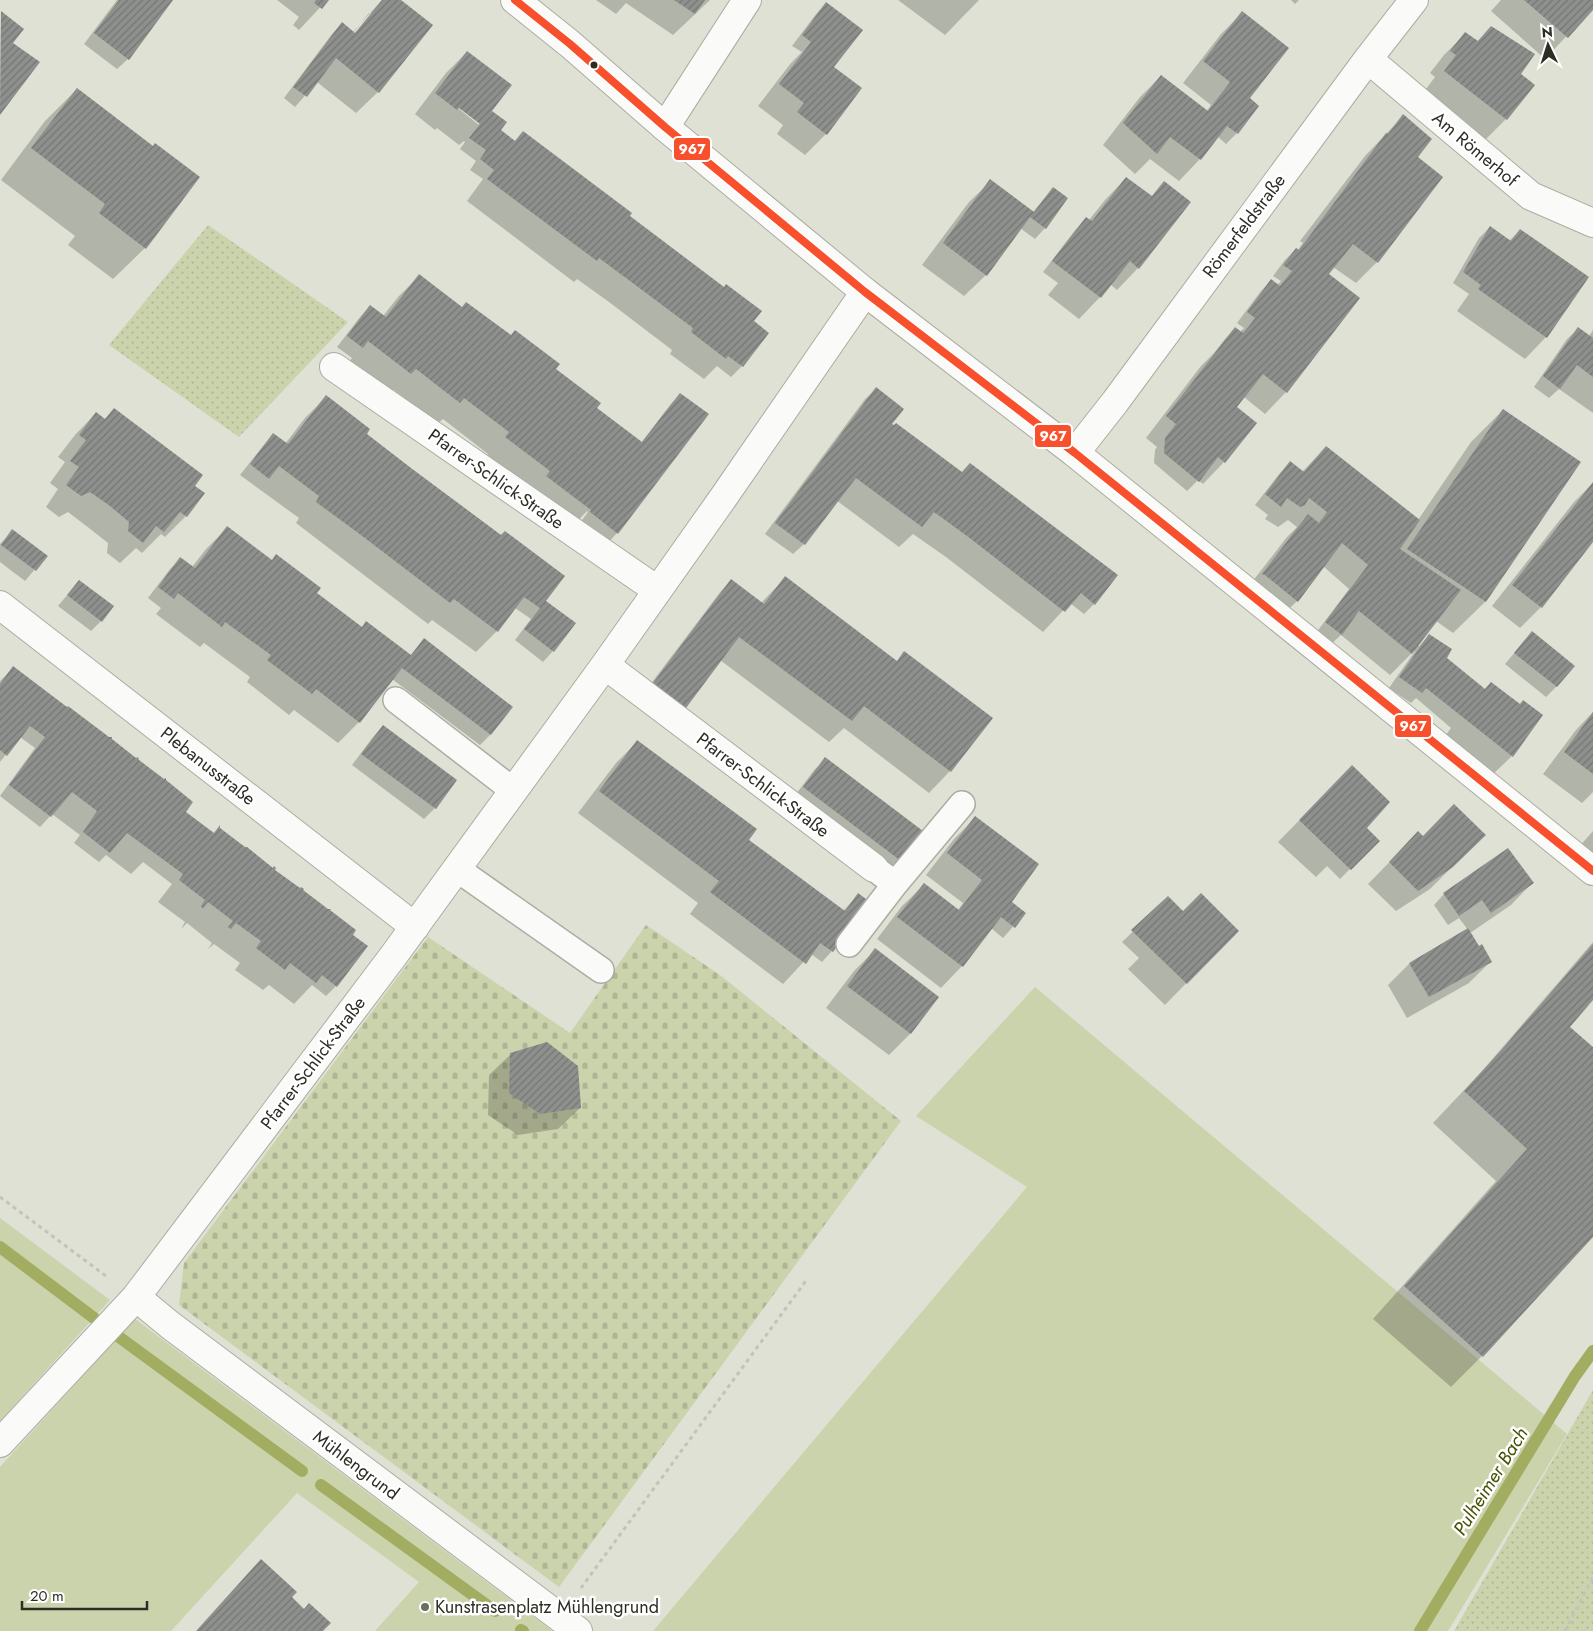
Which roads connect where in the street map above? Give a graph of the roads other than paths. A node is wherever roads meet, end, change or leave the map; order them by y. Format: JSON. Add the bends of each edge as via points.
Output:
{"nodes":[{"id":1,"x":515,"y":0,"type":"edge"},
{"id":2,"x":747,"y":0,"type":"edge"},
{"id":3,"x":1414,"y":0,"type":"edge"},
{"id":4,"x":1368,"y":59,"type":"junction"},
{"id":5,"x":665,"y":127,"type":"junction"},
{"id":6,"x":1593,"y":223,"type":"edge"},
{"id":7,"x":865,"y":292,"type":"junction"},
{"id":8,"x":334,"y":367,"type":"dead end"},
{"id":9,"x":1075,"y":453,"type":"junction"},
{"id":10,"x":657,"y":590,"type":"junction"},
{"id":11,"x":0,"y":605,"type":"edge"},
{"id":12,"x":605,"y":665,"type":"junction"},
{"id":13,"x":396,"y":700,"type":"dead end"},
{"id":14,"x":514,"y":791,"type":"junction"},
{"id":15,"x":962,"y":804,"type":"dead end"},
{"id":16,"x":874,"y":868,"type":"joint"},
{"id":17,"x":458,"y":869,"type":"junction"},
{"id":18,"x":1593,"y":871,"type":"edge"},
{"id":19,"x":895,"y":884,"type":"junction"},
{"id":20,"x":415,"y":927,"type":"junction"},
{"id":21,"x":850,"y":944,"type":"dead end"},
{"id":22,"x":600,"y":970,"type":"dead end"},
{"id":23,"x":136,"y":1297,"type":"junction"},
{"id":24,"x":0,"y":1443,"type":"edge"},
{"id":25,"x":569,"y":1624,"type":"edge"}],
"edges":[{"from":1,"to":5,"type":"street"},
{"from":2,"to":5,"type":"street"},
{"from":3,"to":4,"type":"street","name":"Römerfeldstraße"},
{"from":4,"to":6,"type":"street","name":"Am Römerhof","via":[[1531,196]]},
{"from":4,"to":9,"type":"street","name":"Römerfeldstraße"},
{"from":5,"to":7,"type":"street"},
{"from":7,"to":9,"type":"street"},
{"from":7,"to":10,"type":"street","name":"Pfarrer-Schlick-Straße"},
{"from":8,"to":10,"type":"street","name":"Pfarrer-Schlick-Straße"},
{"from":9,"to":18,"type":"street"},
{"from":10,"to":12,"type":"street","name":"Pfarrer-Schlick-Straße"},
{"from":11,"to":20,"type":"street","name":"Plebanusstraße"},
{"from":12,"to":14,"type":"street","name":"Pfarrer-Schlick-Straße"},
{"from":12,"to":16,"type":"street","name":"Pfarrer-Schlick-Straße"},
{"from":13,"to":14,"type":"lane"},
{"from":14,"to":17,"type":"street","name":"Pfarrer-Schlick-Straße"},
{"from":15,"to":19,"type":"lane"},
{"from":16,"to":19,"type":"lane"},
{"from":17,"to":20,"type":"street","name":"Pfarrer-Schlick-Straße"},
{"from":17,"to":22,"type":"lane"},
{"from":19,"to":21,"type":"lane"},
{"from":20,"to":23,"type":"street","name":"Pfarrer-Schlick-Straße"},
{"from":23,"to":24,"type":"street","name":"Pfarrer-Schlick-Straße"},
{"from":23,"to":25,"type":"street","name":"Mühlengrund"}]}
